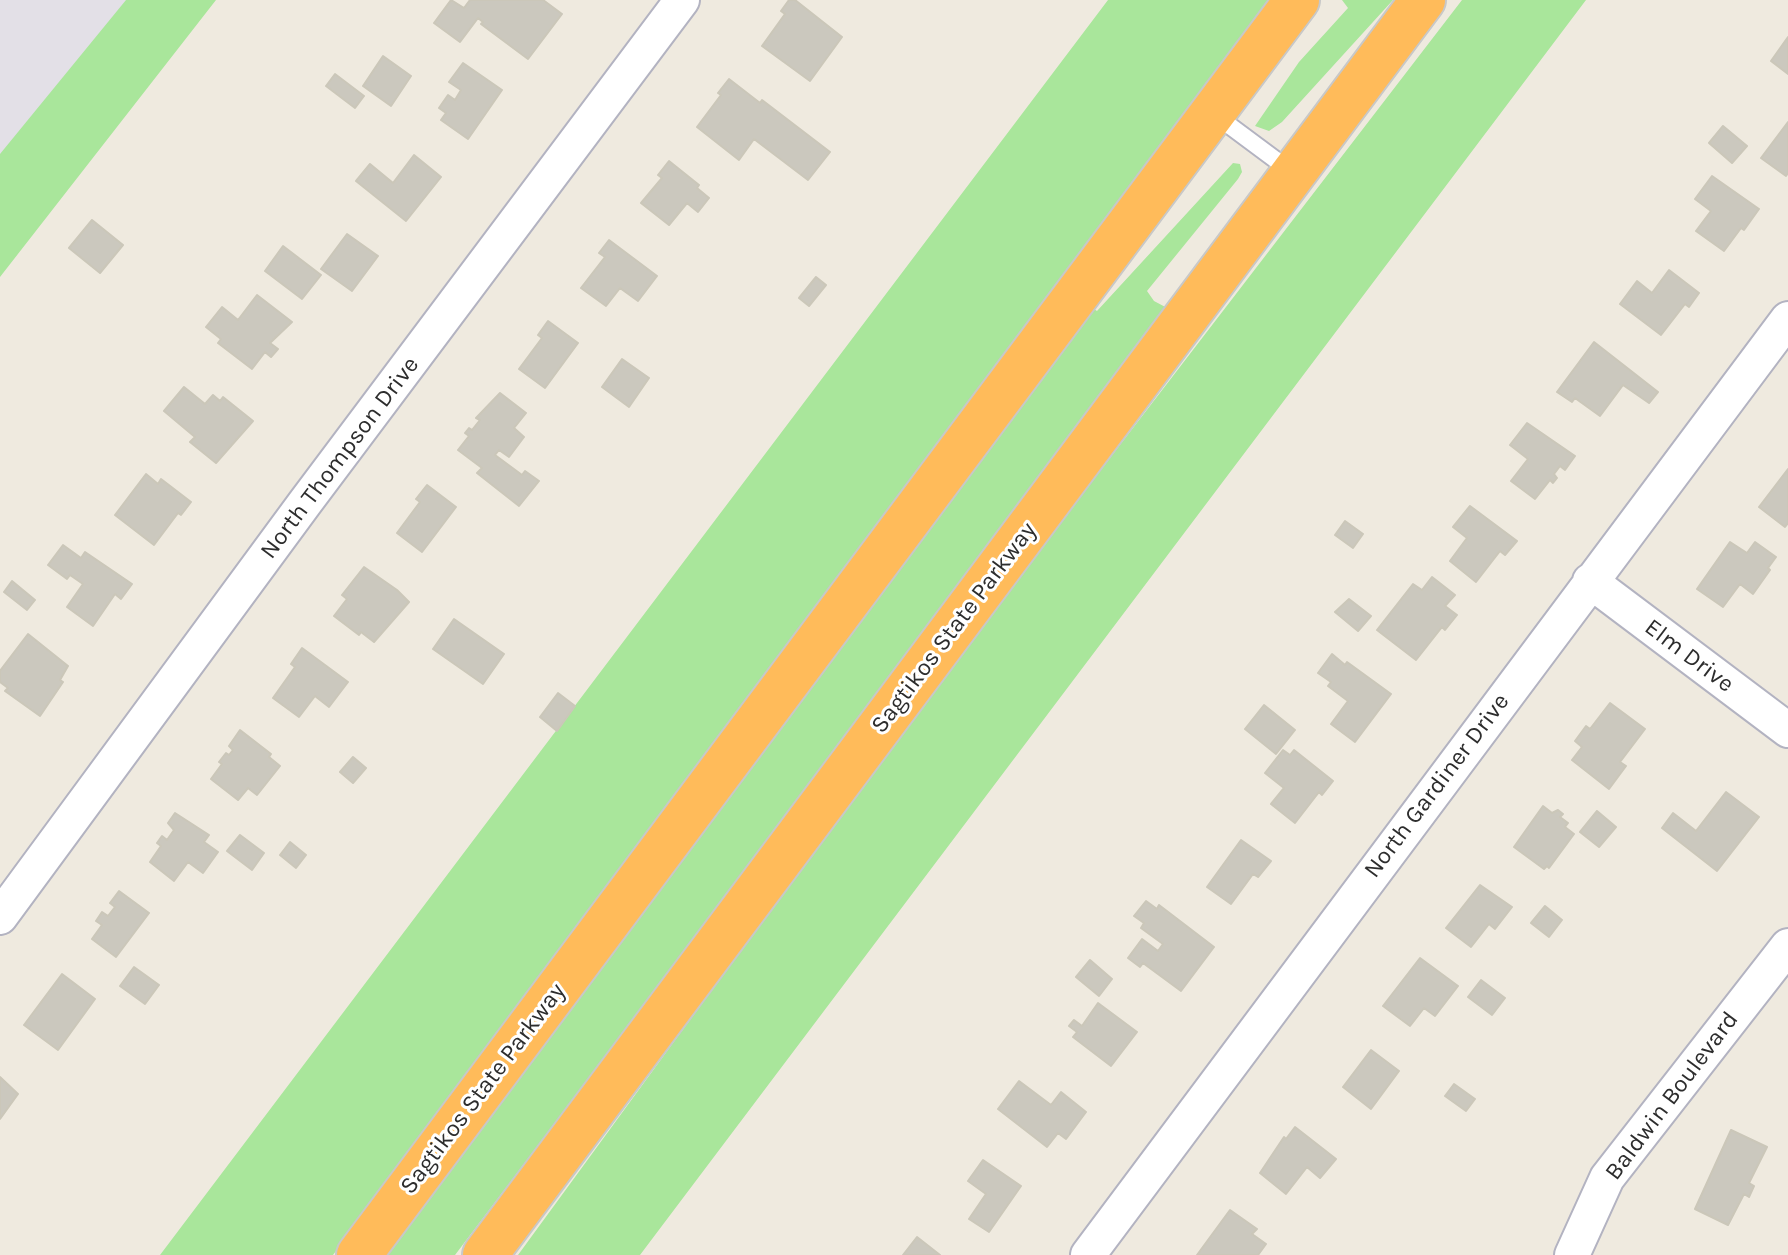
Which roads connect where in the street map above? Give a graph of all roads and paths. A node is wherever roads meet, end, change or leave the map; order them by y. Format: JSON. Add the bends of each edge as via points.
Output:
{"nodes":[{"id":1,"x":682,"y":0,"type":"edge"},
{"id":2,"x":1297,"y":0,"type":"edge"},
{"id":3,"x":1423,"y":0,"type":"edge"},
{"id":4,"x":1211,"y":112,"type":"junction"},
{"id":5,"x":1293,"y":173,"type":"junction"},
{"id":6,"x":1788,"y":319,"type":"edge"},
{"id":7,"x":1590,"y":581,"type":"junction"},
{"id":8,"x":1788,"y":730,"type":"edge"},
{"id":9,"x":0,"y":917,"type":"edge"},
{"id":10,"x":1788,"y":946,"type":"edge"},
{"id":11,"x":359,"y":1255,"type":"edge"},
{"id":12,"x":485,"y":1255,"type":"edge"},
{"id":13,"x":1088,"y":1255,"type":"edge"},
{"id":14,"x":1572,"y":1255,"type":"edge"}],
"edges":[{"from":1,"to":9,"type":"street","name":"North Thompson Drive"},
{"from":2,"to":4,"type":"highway","name":"Sagtikos State Parkway"},
{"from":3,"to":5,"type":"highway","name":"Sagtikos State Parkway"},
{"from":4,"to":5,"type":"lane"},
{"from":4,"to":11,"type":"highway","name":"Sagtikos State Parkway"},
{"from":5,"to":12,"type":"highway","name":"Sagtikos State Parkway"},
{"from":6,"to":7,"type":"street","name":"North Gardiner Drive"},
{"from":7,"to":8,"type":"street","name":"Elm Drive"},
{"from":7,"to":13,"type":"street","name":"North Gardiner Drive"},
{"from":10,"to":14,"type":"street","name":"Baldwin Boulevard","via":[[1607,1178]]}]}
